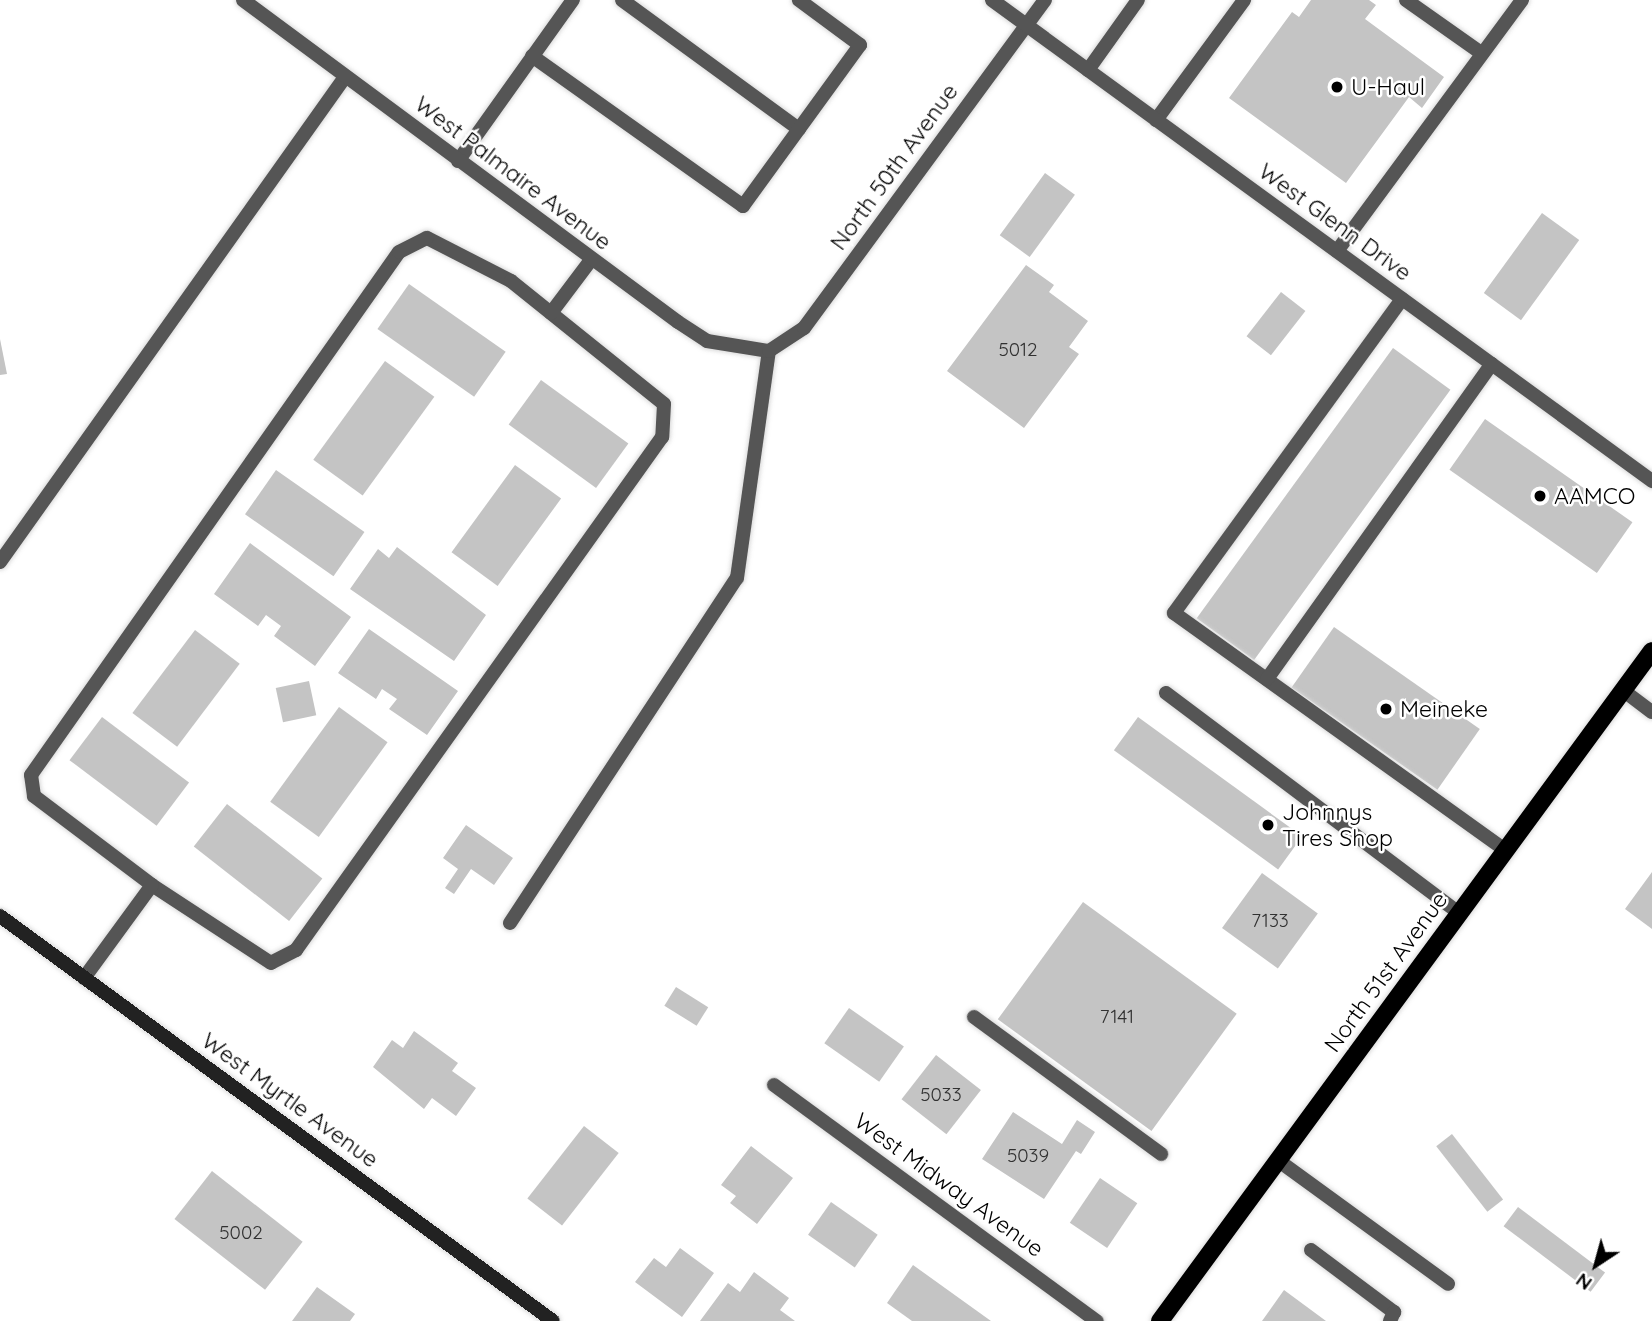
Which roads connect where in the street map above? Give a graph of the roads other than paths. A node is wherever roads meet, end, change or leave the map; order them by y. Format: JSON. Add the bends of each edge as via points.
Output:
{"nodes":[{"id":1,"x":243,"y":0,"type":"edge"},
{"id":2,"x":573,"y":0,"type":"edge"},
{"id":3,"x":622,"y":0,"type":"edge"},
{"id":4,"x":799,"y":0,"type":"edge"},
{"id":5,"x":992,"y":0,"type":"edge"},
{"id":6,"x":1045,"y":0,"type":"edge"},
{"id":7,"x":1138,"y":0,"type":"edge"},
{"id":8,"x":1244,"y":0,"type":"edge"},
{"id":9,"x":1406,"y":0,"type":"edge"},
{"id":10,"x":1522,"y":0,"type":"edge"},
{"id":11,"x":1027,"y":25,"type":"junction"},
{"id":12,"x":1481,"y":53,"type":"junction"},
{"id":13,"x":532,"y":56,"type":"junction"},
{"id":14,"x":1088,"y":70,"type":"junction"},
{"id":15,"x":345,"y":76,"type":"junction"},
{"id":16,"x":1156,"y":120,"type":"junction"},
{"id":17,"x":799,"y":129,"type":"junction"},
{"id":18,"x":458,"y":161,"type":"junction"},
{"id":19,"x":1337,"y":251,"type":"junction"},
{"id":20,"x":591,"y":260,"type":"junction"},
{"id":21,"x":1402,"y":299,"type":"junction"},
{"id":22,"x":551,"y":313,"type":"junction"},
{"id":23,"x":769,"y":351,"type":"junction"},
{"id":24,"x":1492,"y":364,"type":"junction"},
{"id":25,"x":1652,"y":481,"type":"edge"},
{"id":26,"x":0,"y":562,"type":"edge"},
{"id":27,"x":1652,"y":651,"type":"edge"},
{"id":28,"x":1267,"y":679,"type":"junction"},
{"id":29,"x":1624,"y":691,"type":"junction"},
{"id":30,"x":1166,"y":693,"type":"dead end"},
{"id":31,"x":1652,"y":712,"type":"edge"},
{"id":32,"x":1505,"y":850,"type":"junction"},
{"id":33,"x":152,"y":885,"type":"junction"},
{"id":34,"x":1459,"y":913,"type":"junction"},
{"id":35,"x":0,"y":916,"type":"edge"},
{"id":36,"x":510,"y":923,"type":"dead end"},
{"id":37,"x":85,"y":978,"type":"junction"},
{"id":38,"x":974,"y":1017,"type":"dead end"},
{"id":39,"x":774,"y":1086,"type":"dead end"},
{"id":40,"x":1161,"y":1154,"type":"dead end"},
{"id":41,"x":1279,"y":1161,"type":"junction"},
{"id":42,"x":1311,"y":1250,"type":"dead end"},
{"id":43,"x":1448,"y":1284,"type":"dead end"},
{"id":44,"x":553,"y":1321,"type":"edge"},
{"id":45,"x":1097,"y":1321,"type":"edge"},
{"id":46,"x":1160,"y":1321,"type":"edge"},
{"id":47,"x":1390,"y":1321,"type":"edge"}],
"edges":[{"from":1,"to":15,"type":"street","name":"West Palmaire Avenue"},
{"from":2,"to":13,"type":"street"},
{"from":3,"to":17,"type":"street"},
{"from":4,"to":17,"type":"street","via":[[860,45]]},
{"from":5,"to":11,"type":"street","name":"West Glenn Drive"},
{"from":6,"to":11,"type":"street","name":"North 50th Avenue"},
{"from":7,"to":14,"type":"street"},
{"from":8,"to":16,"type":"street"},
{"from":9,"to":12,"type":"street"},
{"from":10,"to":12,"type":"street"},
{"from":11,"to":14,"type":"street","name":"West Glenn Drive"},
{"from":11,"to":23,"type":"street","name":"North 50th Avenue","via":[[804,328]]},
{"from":12,"to":19,"type":"street"},
{"from":13,"to":17,"type":"street","via":[[743,206]]},
{"from":13,"to":18,"type":"street"},
{"from":14,"to":16,"type":"street","name":"West Glenn Drive"},
{"from":15,"to":18,"type":"street","name":"West Palmaire Avenue"},
{"from":15,"to":26,"type":"street"},
{"from":16,"to":19,"type":"street","name":"West Glenn Drive"},
{"from":18,"to":20,"type":"street","name":"West Palmaire Avenue"},
{"from":19,"to":21,"type":"street","name":"West Glenn Drive"},
{"from":20,"to":22,"type":"street"},
{"from":20,"to":23,"type":"street","name":"West Palmaire Avenue","via":[[707,341]]},
{"from":21,"to":24,"type":"street","name":"West Glenn Drive"},
{"from":21,"to":28,"type":"street","via":[[1174,613]]},
{"from":22,"to":33,"type":"street","via":[[664,404],[662,437],[296,950],[271,963]]},
{"from":22,"to":33,"type":"street","via":[[511,281],[427,238],[399,252],[31,775],[34,796]]},
{"from":23,"to":36,"type":"street","via":[[737,578]]},
{"from":24,"to":25,"type":"street","name":"West Glenn Drive"},
{"from":24,"to":28,"type":"street"},
{"from":27,"to":29,"type":"main road","name":"North 51st Avenue"},
{"from":28,"to":32,"type":"street"},
{"from":29,"to":31,"type":"street"},
{"from":29,"to":32,"type":"main road","name":"North 51st Avenue"},
{"from":30,"to":34,"type":"street"},
{"from":32,"to":34,"type":"main road","name":"North 51st Avenue"},
{"from":33,"to":37,"type":"street"},
{"from":34,"to":41,"type":"main road","name":"North 51st Avenue"},
{"from":35,"to":37,"type":"street","name":"West Myrtle Avenue"},
{"from":37,"to":44,"type":"street","name":"West Myrtle Avenue"},
{"from":38,"to":40,"type":"street"},
{"from":39,"to":45,"type":"street","name":"West Midway Avenue"},
{"from":41,"to":43,"type":"street"},
{"from":41,"to":46,"type":"main road","name":"North 51st Avenue"},
{"from":42,"to":47,"type":"street","via":[[1394,1312]]}]}
